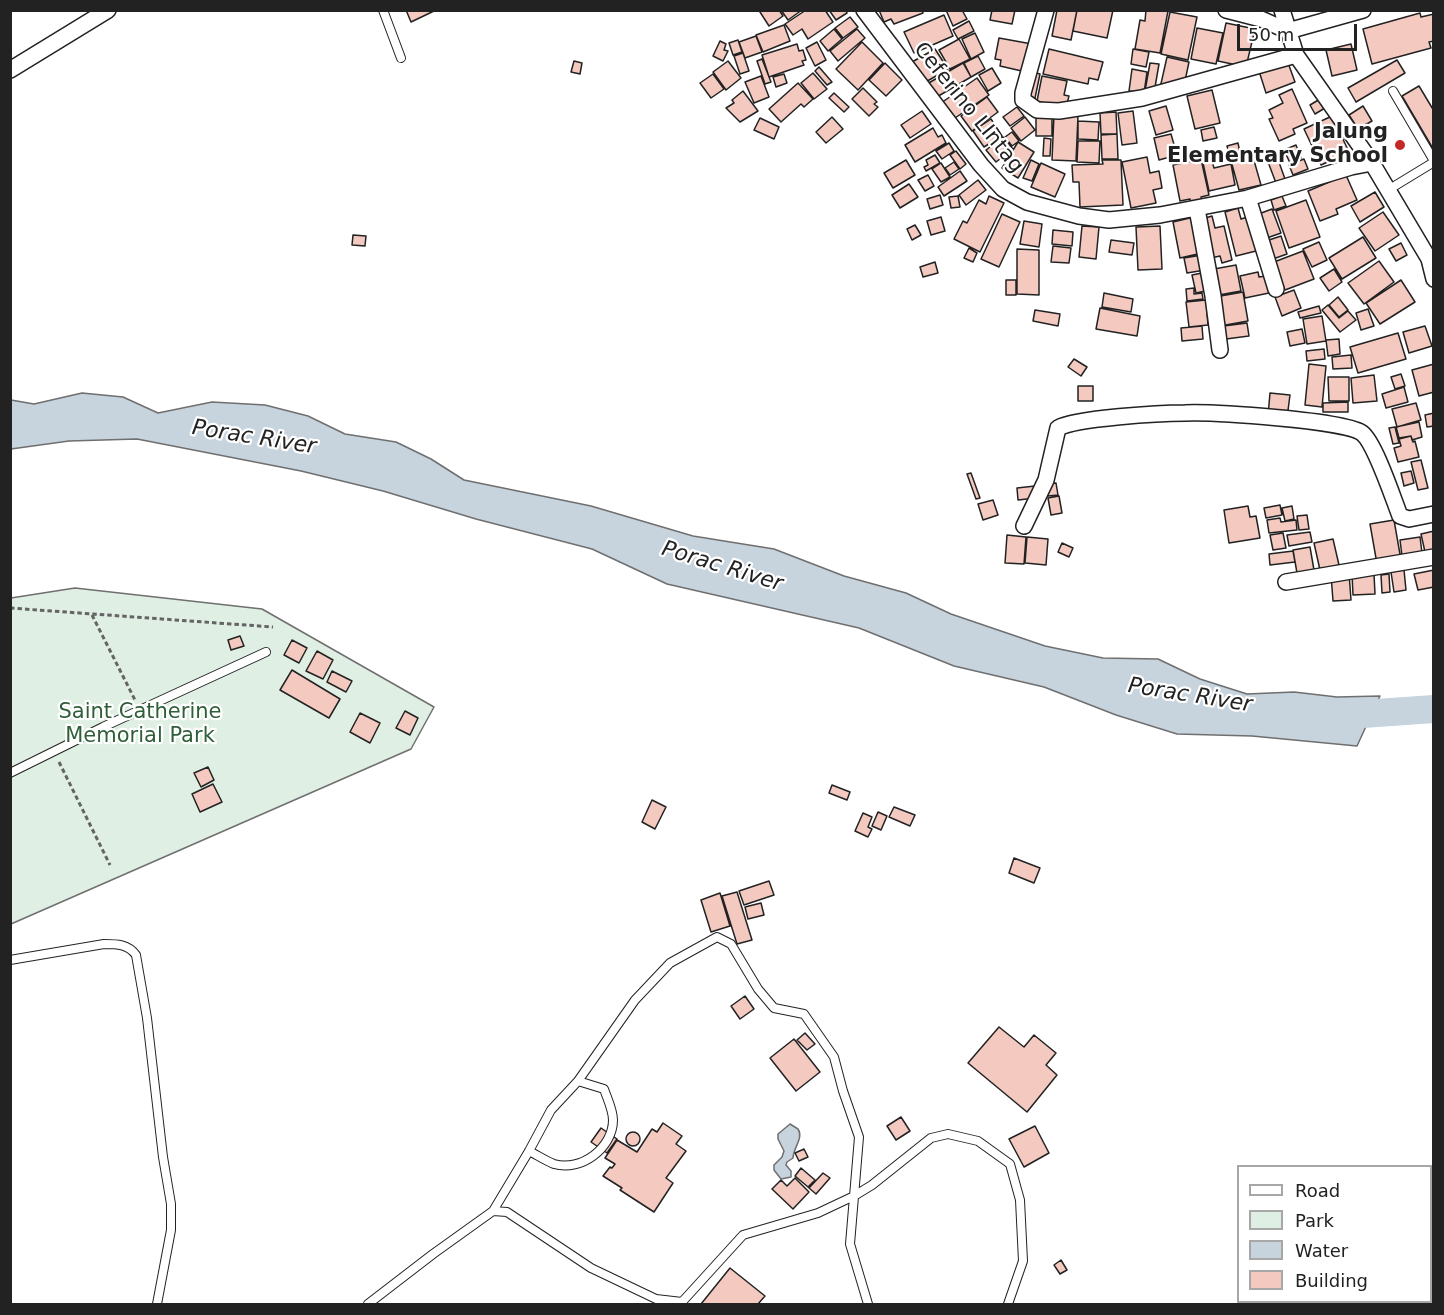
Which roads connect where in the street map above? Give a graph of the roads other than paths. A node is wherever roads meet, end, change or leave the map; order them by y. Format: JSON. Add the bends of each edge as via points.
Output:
{"nodes":[{"id":1,"x":108,"y":10,"type":"edge"},
{"id":2,"x":383,"y":10,"type":"edge"},
{"id":3,"x":864,"y":10,"type":"edge"},
{"id":4,"x":1046,"y":10,"type":"edge"},
{"id":5,"x":1226,"y":10,"type":"edge"},
{"id":6,"x":1282,"y":10,"type":"edge"},
{"id":7,"x":1363,"y":10,"type":"edge"},
{"id":8,"x":1288,"y":31,"type":"junction"},
{"id":9,"x":1296,"y":55,"type":"junction"},
{"id":10,"x":401,"y":58,"type":"dead end"},
{"id":11,"x":10,"y":70,"type":"edge"},
{"id":12,"x":1393,"y":91,"type":"dead end"},
{"id":13,"x":1434,"y":162,"type":"edge"},
{"id":14,"x":1372,"y":163,"type":"junction"},
{"id":15,"x":1388,"y":190,"type":"junction"},
{"id":16,"x":1248,"y":198,"type":"junction"},
{"id":17,"x":1197,"y":209,"type":"junction"},
{"id":18,"x":1432,"y":261,"type":"edge"},
{"id":19,"x":1434,"y":279,"type":"edge"},
{"id":20,"x":1275,"y":289,"type":"dead end"},
{"id":21,"x":1220,"y":350,"type":"dead end"},
{"id":22,"x":1434,"y":514,"type":"edge"},
{"id":23,"x":1024,"y":526,"type":"dead end"},
{"id":24,"x":1434,"y":557,"type":"edge"},
{"id":25,"x":1286,"y":582,"type":"dead end"},
{"id":26,"x":266,"y":652,"type":"dead end"},
{"id":27,"x":10,"y":772,"type":"edge"},
{"id":28,"x":10,"y":960,"type":"edge"},
{"id":29,"x":578,"y":1081,"type":"junction"},
{"id":30,"x":529,"y":1151,"type":"junction"},
{"id":31,"x":854,"y":1197,"type":"junction"},
{"id":32,"x":493,"y":1211,"type":"junction"},
{"id":33,"x":682,"y":1303,"type":"edge"},
{"id":34,"x":157,"y":1305,"type":"edge"},
{"id":35,"x":368,"y":1305,"type":"edge"},
{"id":36,"x":868,"y":1305,"type":"edge"},
{"id":37,"x":1008,"y":1305,"type":"edge"}],
"edges":[{"from":1,"to":11,"type":"street"},
{"from":2,"to":10,"type":"lane"},
{"from":3,"to":17,"type":"street","name":"Ceferino LIntag","via":[[1003,189],[1027,202],[1109,220]]},
{"from":4,"to":9,"type":"street","via":[[1023,93],[1023,100],[1037,110],[1059,111],[1142,98]]},
{"from":5,"to":8,"type":"street"},
{"from":6,"to":8,"type":"street"},
{"from":7,"to":8,"type":"street"},
{"from":8,"to":9,"type":"street"},
{"from":9,"to":14,"type":"street"},
{"from":12,"to":13,"type":"lane"},
{"from":13,"to":15,"type":"lane"},
{"from":14,"to":15,"type":"street"},
{"from":14,"to":16,"type":"street","name":"Ceferino LIntag"},
{"from":15,"to":18,"type":"street"},
{"from":16,"to":17,"type":"street","name":"Ceferino LIntag"},
{"from":16,"to":20,"type":"street"},
{"from":17,"to":21,"type":"street"},
{"from":18,"to":19,"type":"street"},
{"from":22,"to":23,"type":"street","via":[[1409,519],[1400,516],[1369,440],[1355,429],[1304,420],[1186,413],[1090,421],[1058,428],[1046,480]]},
{"from":24,"to":25,"type":"street"},
{"from":26,"to":27,"type":"lane"},
{"from":28,"to":34,"type":"lane","via":[[104,944],[130,948],[136,955],[171,1204],[171,1230]]},
{"from":29,"to":30,"type":"lane","via":[[551,1110]]},
{"from":29,"to":30,"type":"lane","via":[[604,1089],[609,1103],[613,1120],[597,1155],[580,1163],[556,1164]]},
{"from":29,"to":31,"type":"lane","via":[[635,1000],[670,963],[717,937],[731,944],[774,1008],[804,1014],[834,1057],[859,1137]]},
{"from":30,"to":32,"type":"lane"},
{"from":31,"to":33,"type":"lane","via":[[818,1213],[743,1234]]},
{"from":31,"to":36,"type":"lane","via":[[850,1244]]},
{"from":31,"to":37,"type":"lane","via":[[932,1138],[948,1134],[978,1141],[1010,1164],[1020,1200],[1023,1261]]},
{"from":32,"to":33,"type":"lane","via":[[507,1212],[591,1268],[656,1299]]},
{"from":32,"to":35,"type":"lane"}]}
